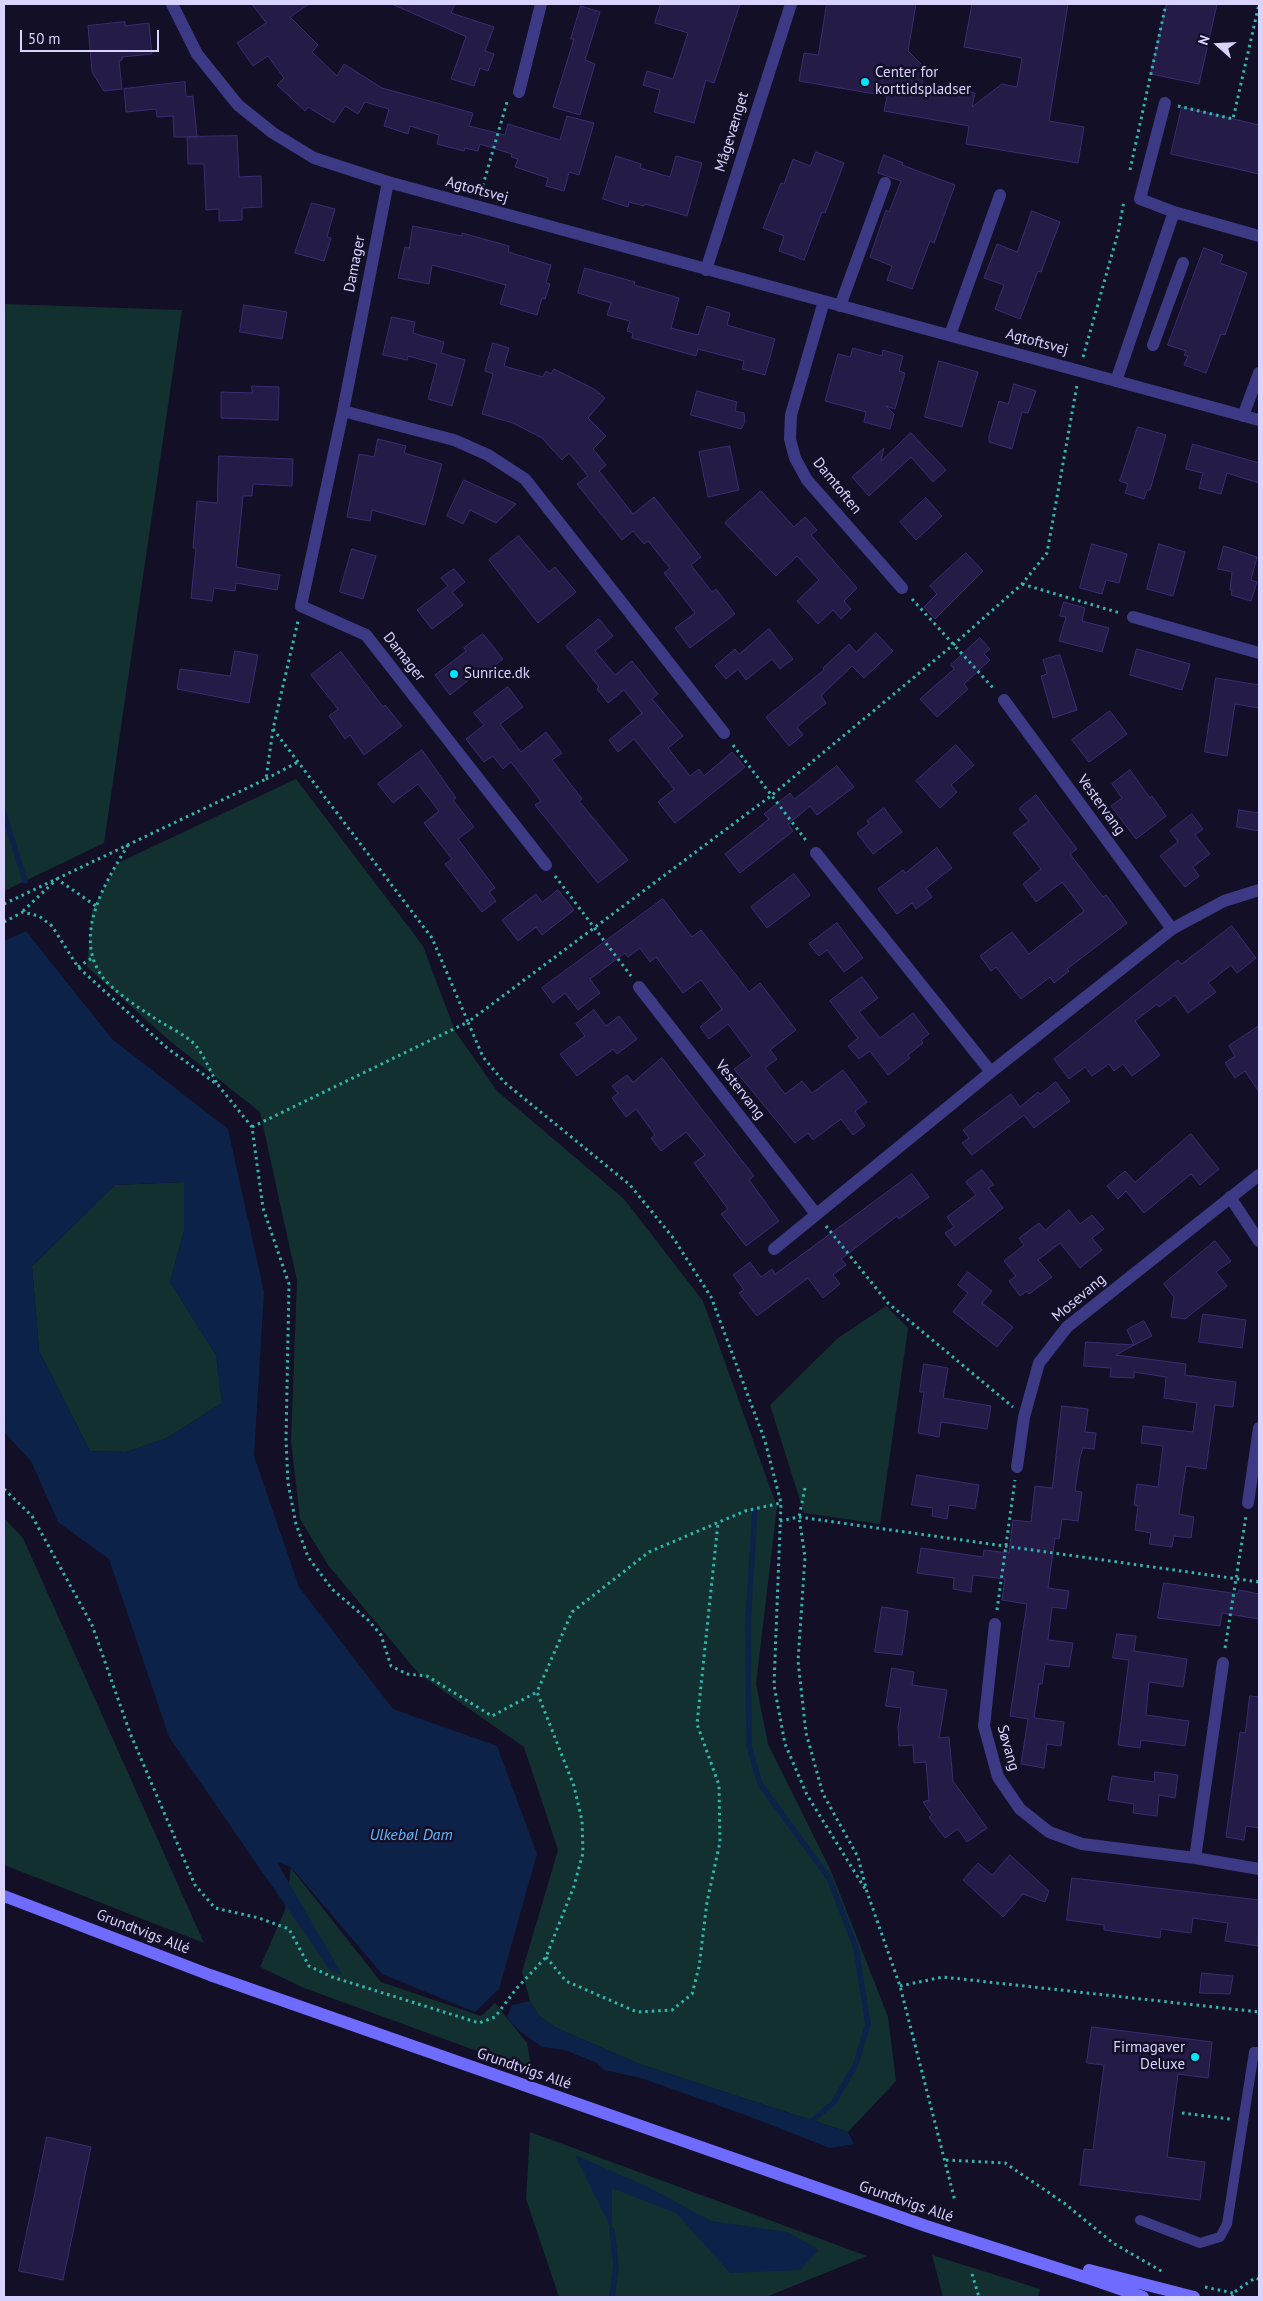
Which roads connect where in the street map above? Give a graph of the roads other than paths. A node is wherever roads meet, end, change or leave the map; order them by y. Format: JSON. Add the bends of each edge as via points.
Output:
{"nodes":[{"id":1,"x":172,"y":4,"type":"edge"},
{"id":2,"x":541,"y":4,"type":"edge"},
{"id":3,"x":791,"y":4,"type":"edge"},
{"id":4,"x":518,"y":92,"type":"road end"},
{"id":5,"x":1165,"y":103,"type":"road end"},
{"id":6,"x":388,"y":182,"type":"junction"},
{"id":7,"x":885,"y":183,"type":"dead end"},
{"id":8,"x":1000,"y":195,"type":"dead end"},
{"id":9,"x":1174,"y":212,"type":"junction"},
{"id":10,"x":1259,"y":236,"type":"edge"},
{"id":11,"x":1183,"y":264,"type":"dead end"},
{"id":12,"x":706,"y":270,"type":"junction"},
{"id":13,"x":824,"y":301,"type":"junction"},
{"id":14,"x":1145,"y":301,"type":"junction"},
{"id":15,"x":840,"y":306,"type":"junction"},
{"id":16,"x":1166,"y":306,"type":"junction"},
{"id":17,"x":950,"y":335,"type":"junction"},
{"id":18,"x":1153,"y":345,"type":"dead end"},
{"id":19,"x":1259,"y":373,"type":"edge"},
{"id":20,"x":1116,"y":381,"type":"junction"},
{"id":21,"x":343,"y":411,"type":"junction"},
{"id":22,"x":1243,"y":416,"type":"junction"},
{"id":23,"x":1259,"y":420,"type":"edge"},
{"id":24,"x":902,"y":588,"type":"road end"},
{"id":25,"x":1133,"y":617,"type":"road end"},
{"id":26,"x":1259,"y":653,"type":"edge"},
{"id":27,"x":1004,"y":700,"type":"road end"},
{"id":28,"x":724,"y":733,"type":"road end"},
{"id":29,"x":816,"y":853,"type":"road end"},
{"id":30,"x":546,"y":865,"type":"road end"},
{"id":31,"x":1259,"y":890,"type":"edge"},
{"id":32,"x":1172,"y":929,"type":"junction"},
{"id":33,"x":639,"y":987,"type":"road end"},
{"id":34,"x":991,"y":1072,"type":"junction"},
{"id":35,"x":1259,"y":1175,"type":"edge"},
{"id":36,"x":1230,"y":1197,"type":"junction"},
{"id":37,"x":816,"y":1214,"type":"junction"},
{"id":38,"x":1259,"y":1242,"type":"edge"},
{"id":39,"x":774,"y":1249,"type":"dead end"},
{"id":40,"x":1259,"y":1428,"type":"edge"},
{"id":41,"x":1017,"y":1467,"type":"road end"},
{"id":42,"x":1248,"y":1503,"type":"road end"},
{"id":43,"x":995,"y":1624,"type":"road end"},
{"id":44,"x":1223,"y":1663,"type":"road end"},
{"id":45,"x":1195,"y":1858,"type":"junction"},
{"id":46,"x":1259,"y":1869,"type":"edge"},
{"id":47,"x":4,"y":1896,"type":"edge"},
{"id":48,"x":1259,"y":2052,"type":"edge"},
{"id":49,"x":1140,"y":2220,"type":"dead end"},
{"id":50,"x":1037,"y":2261,"type":"junction"},
{"id":51,"x":1195,"y":2291,"type":"edge"},
{"id":52,"x":1143,"y":2297,"type":"edge"}],
"edges":[{"from":1,"to":6,"type":"street","name":"Agtoftsvej","via":[[197,54],[238,105],[273,133],[314,158]]},
{"from":2,"to":4,"type":"street"},
{"from":3,"to":12,"type":"street","name":"Mågevænget"},
{"from":5,"to":9,"type":"street","via":[[1140,199]]},
{"from":6,"to":12,"type":"street","name":"Agtoftsvej"},
{"from":6,"to":21,"type":"street","name":"Damager"},
{"from":7,"to":15,"type":"street"},
{"from":8,"to":17,"type":"street"},
{"from":9,"to":10,"type":"street"},
{"from":9,"to":14,"type":"street"},
{"from":11,"to":16,"type":"street"},
{"from":12,"to":13,"type":"street","name":"Agtoftsvej"},
{"from":13,"to":15,"type":"street","name":"Agtoftsvej"},
{"from":13,"to":24,"type":"street","name":"Damtoften","via":[[791,415],[790,439],[795,458],[807,480]]},
{"from":14,"to":16,"type":"street"},
{"from":14,"to":20,"type":"street"},
{"from":15,"to":17,"type":"street","name":"Agtoftsvej"},
{"from":16,"to":18,"type":"street"},
{"from":17,"to":20,"type":"street","name":"Agtoftsvej"},
{"from":19,"to":22,"type":"street"},
{"from":20,"to":22,"type":"street","name":"Agtoftsvej"},
{"from":21,"to":28,"type":"street","via":[[454,440],[488,455],[525,479]]},
{"from":21,"to":30,"type":"street","name":"Damager","via":[[301,606],[366,635]]},
{"from":22,"to":23,"type":"street","name":"Agtoftsvej"},
{"from":25,"to":26,"type":"street"},
{"from":27,"to":32,"type":"street","name":"Vestervang"},
{"from":29,"to":34,"type":"street"},
{"from":31,"to":32,"type":"street","via":[[1224,901]]},
{"from":32,"to":34,"type":"street"},
{"from":33,"to":37,"type":"street","name":"Vestervang"},
{"from":34,"to":37,"type":"street"},
{"from":35,"to":36,"type":"street","name":"Mosevang"},
{"from":36,"to":38,"type":"street"},
{"from":36,"to":41,"type":"street","name":"Mosevang","via":[[1067,1327],[1039,1363],[1024,1417]]},
{"from":37,"to":39,"type":"street"},
{"from":40,"to":42,"type":"street"},
{"from":43,"to":45,"type":"street","name":"Søvang","via":[[984,1726],[998,1777],[1020,1809],[1049,1832],[1082,1844]]},
{"from":44,"to":45,"type":"street"},
{"from":45,"to":46,"type":"street","name":"Søvang"},
{"from":47,"to":50,"type":"street","name":"Grundtvigs Allé","via":[[210,1976],[926,2226]]},
{"from":48,"to":49,"type":"lane","via":[[1254,2052],[1227,2224],[1220,2237],[1200,2243]]},
{"from":50,"to":51,"type":"street","name":"Grundtvigs Allé"},
{"from":50,"to":52,"type":"street","name":"Grundtvigs Allé"}]}
